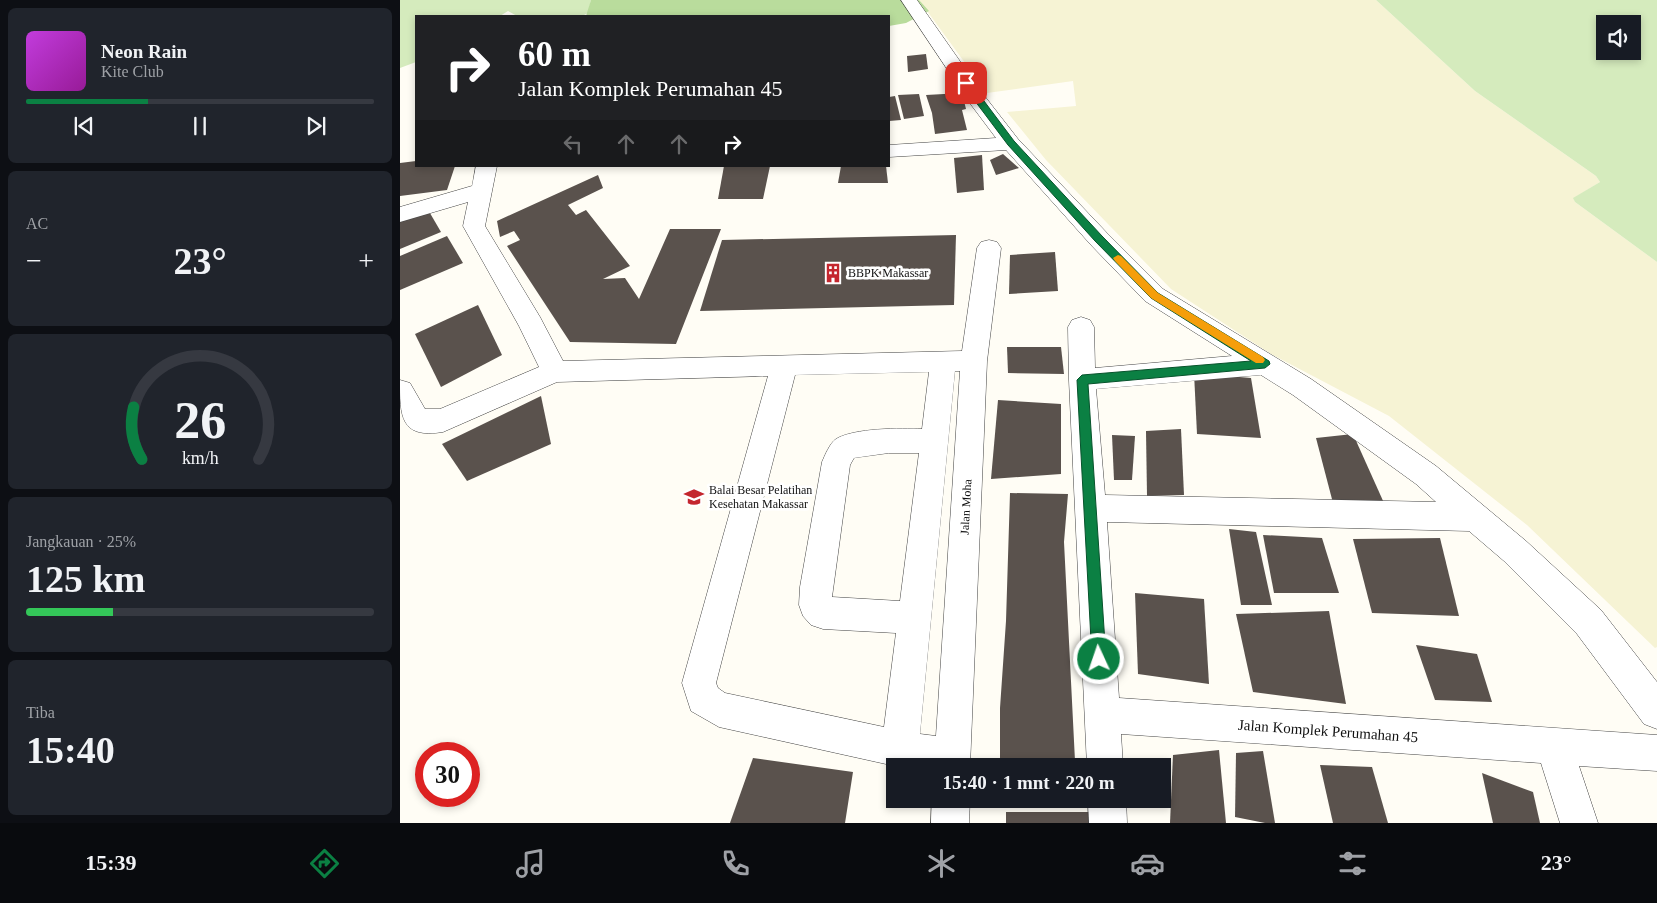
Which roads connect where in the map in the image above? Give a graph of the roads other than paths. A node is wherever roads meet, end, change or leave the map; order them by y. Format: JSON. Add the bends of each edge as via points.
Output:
{"nodes":[{"id":1,"x":909,"y":0,"type":"edge"},
{"id":2,"x":1011,"y":143,"type":"junction"},
{"id":3,"x":890,"y":151,"type":"edge"},
{"id":4,"x":487,"y":167,"type":"edge"},
{"id":5,"x":482,"y":190,"type":"junction"},
{"id":6,"x":400,"y":214,"type":"edge"},
{"id":7,"x":989,"y":248,"type":"dead end"},
{"id":8,"x":1081,"y":327,"type":"dead end"},
{"id":9,"x":974,"y":361,"type":"junction"},
{"id":10,"x":943,"y":362,"type":"junction"},
{"id":11,"x":1265,"y":364,"type":"junction"},
{"id":12,"x":784,"y":365,"type":"junction"},
{"id":13,"x":555,"y":372,"type":"junction"},
{"id":14,"x":1082,"y":380,"type":"junction"},
{"id":15,"x":400,"y":391,"type":"edge"},
{"id":16,"x":934,"y":441,"type":"junction"},
{"id":17,"x":1091,"y":508,"type":"junction"},
{"id":18,"x":1475,"y":517,"type":"junction"},
{"id":19,"x":914,"y":618,"type":"junction"},
{"id":20,"x":1657,"y":711,"type":"edge"},
{"id":21,"x":1102,"y":715,"type":"junction"},
{"id":22,"x":1554,"y":746,"type":"junction"},
{"id":23,"x":900,"y":749,"type":"junction"},
{"id":24,"x":1657,"y":753,"type":"edge"},
{"id":25,"x":937,"y":758,"type":"edge"},
{"id":26,"x":953,"y":758,"type":"edge"},
{"id":27,"x":1105,"y":758,"type":"edge"},
{"id":28,"x":951,"y":808,"type":"edge"},
{"id":29,"x":1107,"y":808,"type":"edge"},
{"id":30,"x":950,"y":823,"type":"edge"},
{"id":31,"x":1108,"y":823,"type":"edge"},
{"id":32,"x":1579,"y":823,"type":"edge"}],
"edges":[{"from":1,"to":2,"type":"street"},
{"from":2,"to":3,"type":"street"},
{"from":2,"to":11,"type":"street","via":[[1154,295]]},
{"from":4,"to":5,"type":"street"},
{"from":5,"to":6,"type":"street"},
{"from":5,"to":13,"type":"street","via":[[474,226]]},
{"from":7,"to":9,"type":"street","name":"Jalan Moha"},
{"from":8,"to":14,"type":"street"},
{"from":9,"to":10,"type":"street"},
{"from":9,"to":26,"type":"street","name":"Jalan Moha"},
{"from":10,"to":12,"type":"street"},
{"from":10,"to":16,"type":"street"},
{"from":11,"to":14,"type":"street"},
{"from":11,"to":18,"type":"street","via":[[1302,386],[1426,475]]},
{"from":12,"to":13,"type":"street"},
{"from":12,"to":23,"type":"street","via":[[699,683],[703,699],[719,709]]},
{"from":13,"to":15,"type":"street","via":[[443,420],[425,424],[415,419]]},
{"from":14,"to":17,"type":"street"},
{"from":16,"to":19,"type":"street"},
{"from":16,"to":19,"type":"street","via":[[891,440],[845,448],[836,462],[816,587],[815,606],[823,613]]},
{"from":17,"to":18,"type":"street"},
{"from":17,"to":21,"type":"street"},
{"from":18,"to":20,"type":"street","via":[[1589,622]]},
{"from":19,"to":23,"type":"street"},
{"from":21,"to":22,"type":"street","name":"Jalan Komplek Perumahan 45"},
{"from":21,"to":27,"type":"street"},
{"from":22,"to":24,"type":"street","name":"Jalan Komplek Perumahan 45"},
{"from":22,"to":32,"type":"street"},
{"from":23,"to":25,"type":"street"},
{"from":28,"to":30,"type":"street"},
{"from":29,"to":31,"type":"street"}]}
